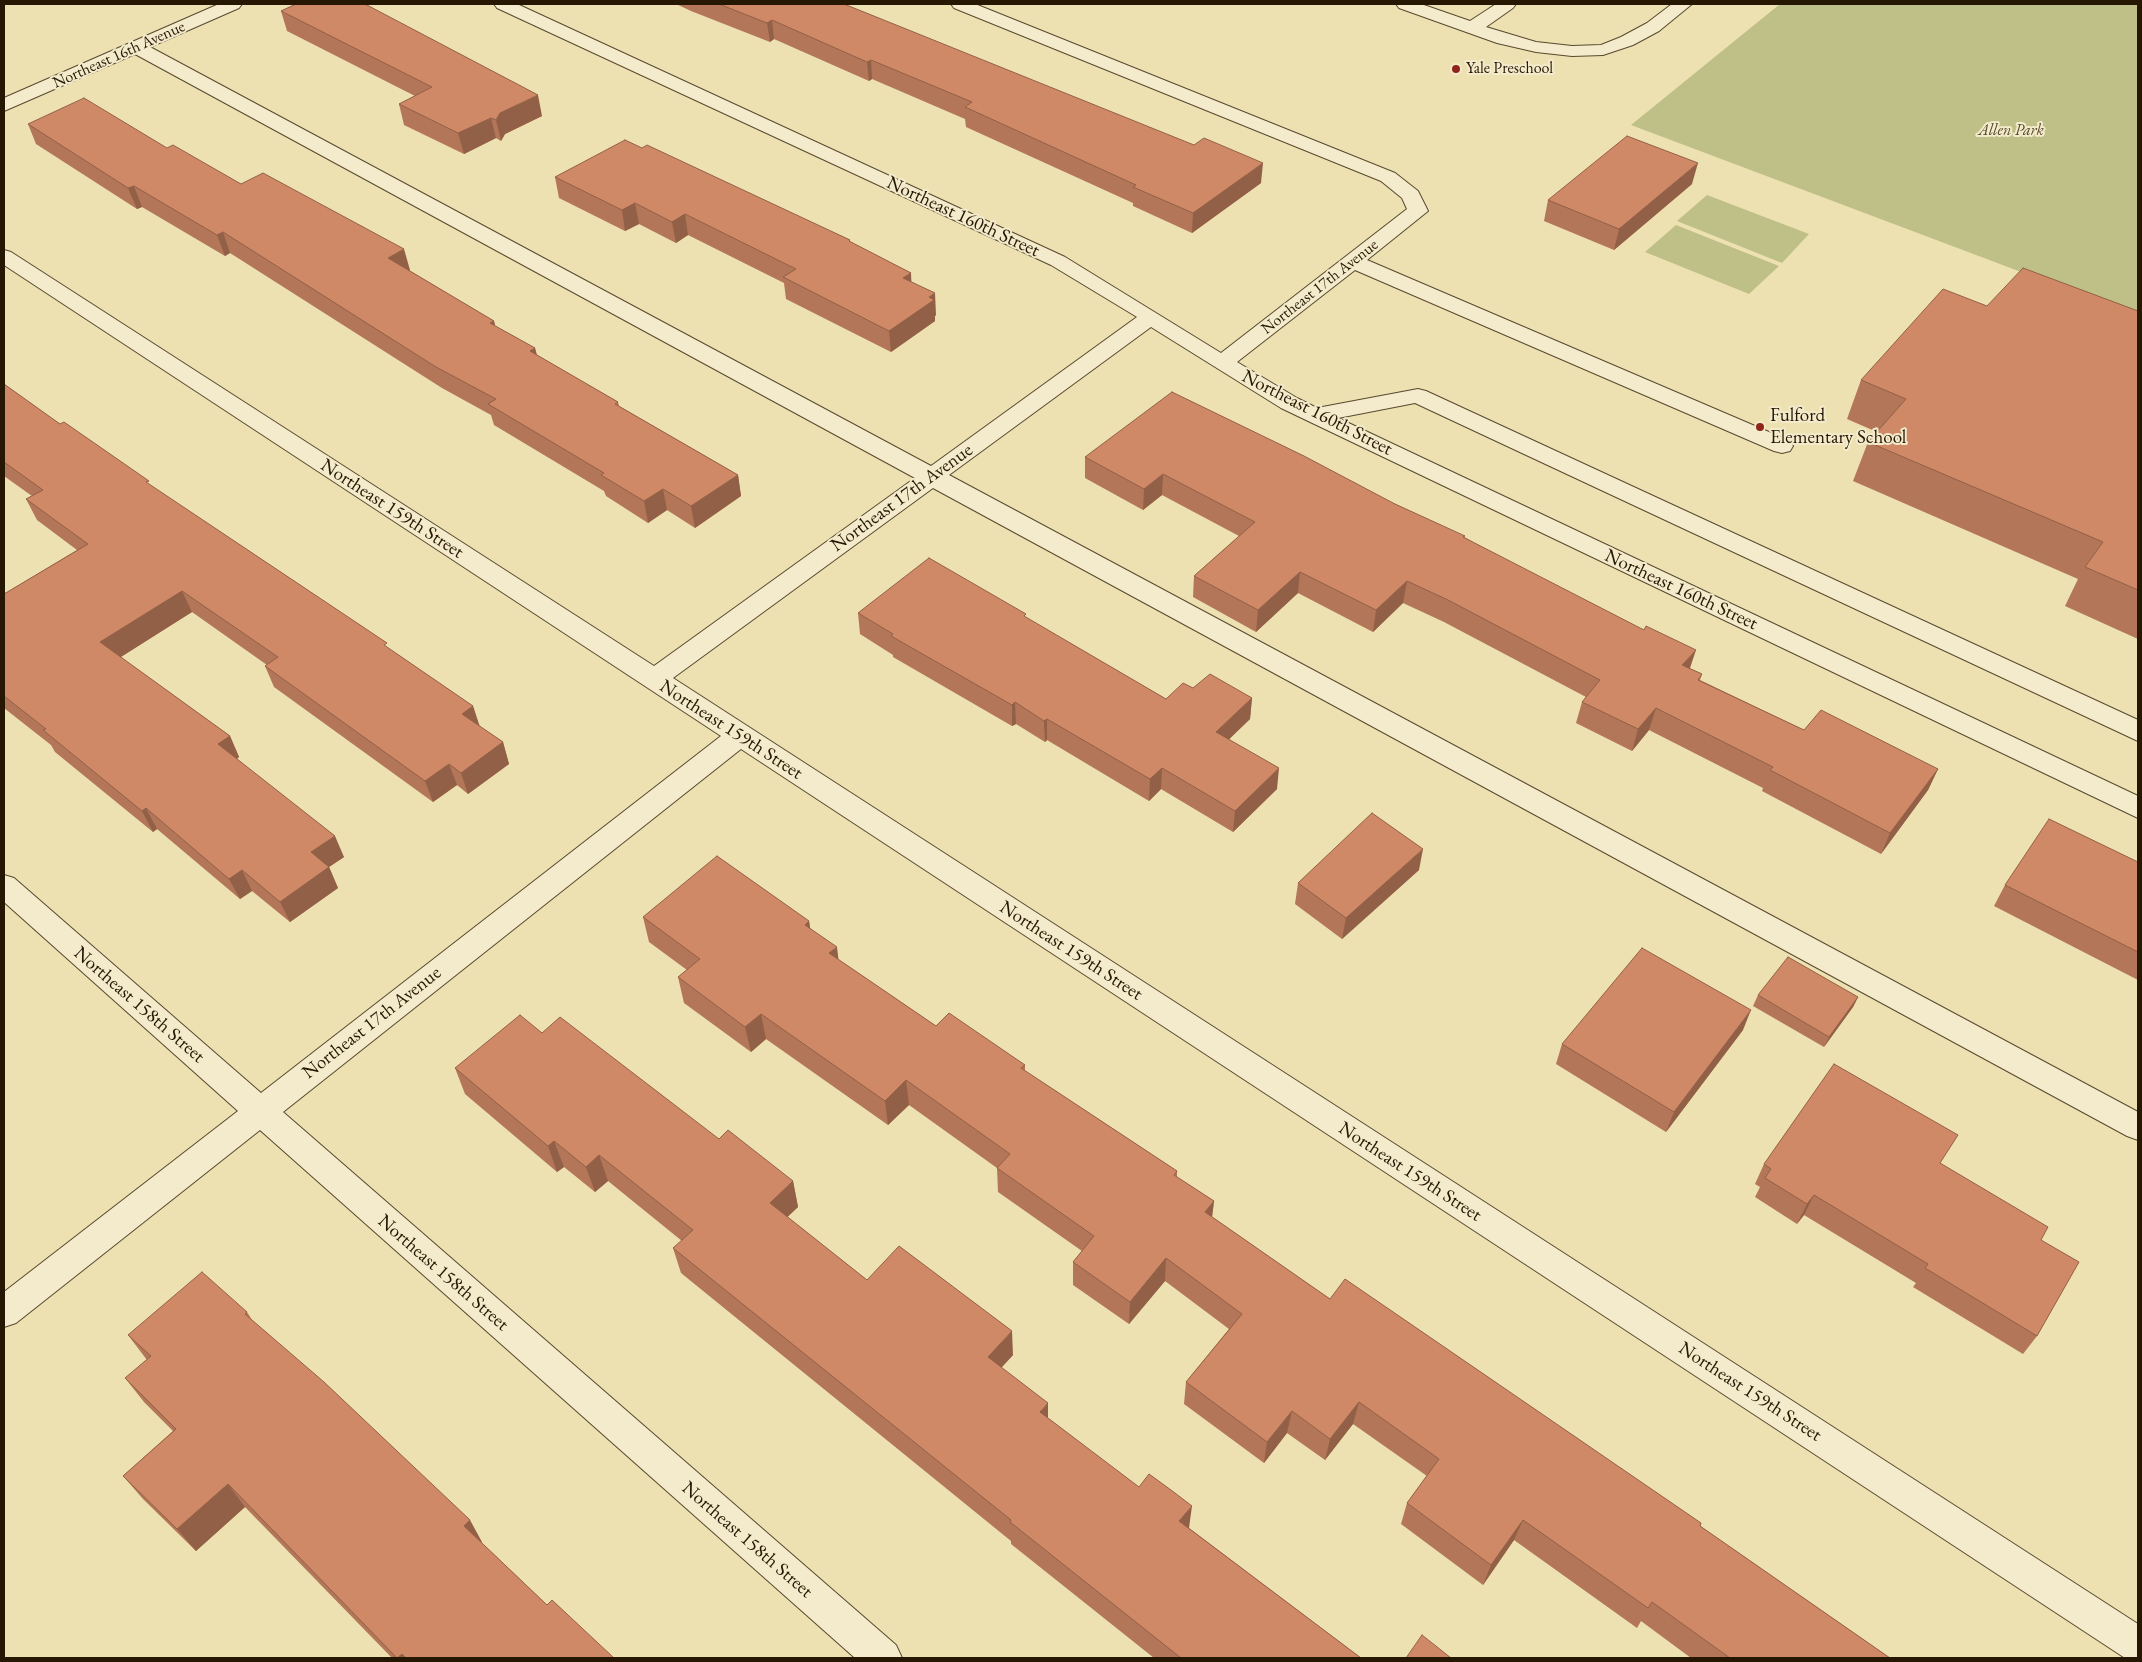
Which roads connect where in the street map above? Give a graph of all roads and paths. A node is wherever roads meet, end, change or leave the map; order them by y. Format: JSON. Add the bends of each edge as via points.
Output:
{"nodes":[{"id":1,"x":233,"y":4,"type":"edge"},
{"id":2,"x":503,"y":4,"type":"edge"},
{"id":3,"x":960,"y":4,"type":"edge"},
{"id":4,"x":1404,"y":4,"type":"edge"},
{"id":5,"x":1507,"y":4,"type":"edge"},
{"id":6,"x":1683,"y":4,"type":"edge"},
{"id":7,"x":1472,"y":28,"type":"junction"},
{"id":8,"x":135,"y":47,"type":"junction"},
{"id":9,"x":4,"y":106,"type":"edge"},
{"id":10,"x":4,"y":256,"type":"edge"},
{"id":11,"x":1353,"y":262,"type":"junction"},
{"id":12,"x":1151,"y":317,"type":"junction"},
{"id":13,"x":1222,"y":363,"type":"junction"},
{"id":14,"x":1315,"y":415,"type":"junction"},
{"id":15,"x":1782,"y":446,"type":"dead end"},
{"id":16,"x":932,"y":477,"type":"junction"},
{"id":17,"x":653,"y":680,"type":"junction"},
{"id":18,"x":2138,"y":731,"type":"edge"},
{"id":19,"x":740,"y":736,"type":"junction"},
{"id":20,"x":2138,"y":808,"type":"edge"},
{"id":21,"x":4,"y":886,"type":"edge"},
{"id":22,"x":259,"y":1111,"type":"junction"},
{"id":23,"x":2138,"y":1127,"type":"edge"},
{"id":24,"x":4,"y":1312,"type":"edge"},
{"id":25,"x":2138,"y":1645,"type":"edge"},
{"id":26,"x":883,"y":1658,"type":"edge"}],
"edges":[{"from":1,"to":8,"type":"street","name":"Northeast 16th Avenue"},
{"from":2,"to":12,"type":"street","name":"Northeast 160th Street","via":[[1058,261]]},
{"from":3,"to":11,"type":"street","name":"Northeast 17th Avenue","via":[[1388,177],[1411,195],[1418,211]]},
{"from":4,"to":7,"type":"street"},
{"from":5,"to":7,"type":"street"},
{"from":6,"to":7,"type":"street","via":[[1653,27],[1603,50],[1536,47]]},
{"from":8,"to":9,"type":"street","name":"Northeast 16th Avenue"},
{"from":8,"to":16,"type":"street"},
{"from":10,"to":17,"type":"street","name":"Northeast 159th Street"},
{"from":11,"to":13,"type":"street","name":"Northeast 17th Avenue"},
{"from":11,"to":15,"type":"street"},
{"from":12,"to":13,"type":"street","name":"Northeast 160th Street"},
{"from":12,"to":16,"type":"street","name":"Northeast 17th Avenue"},
{"from":13,"to":14,"type":"street","name":"Northeast 160th Street"},
{"from":14,"to":18,"type":"street","via":[[1418,396]]},
{"from":14,"to":20,"type":"street","name":"Northeast 160th Street"},
{"from":16,"to":17,"type":"street","name":"Northeast 17th Avenue"},
{"from":16,"to":23,"type":"street"},
{"from":17,"to":19,"type":"street","name":"Northeast 159th Street"},
{"from":19,"to":22,"type":"street","name":"Northeast 17th Avenue"},
{"from":19,"to":25,"type":"street","name":"Northeast 159th Street"},
{"from":21,"to":22,"type":"street","name":"Northeast 158th Street"},
{"from":22,"to":24,"type":"street","name":"Northeast 17th Avenue"},
{"from":22,"to":26,"type":"street","name":"Northeast 158th Street"}]}
